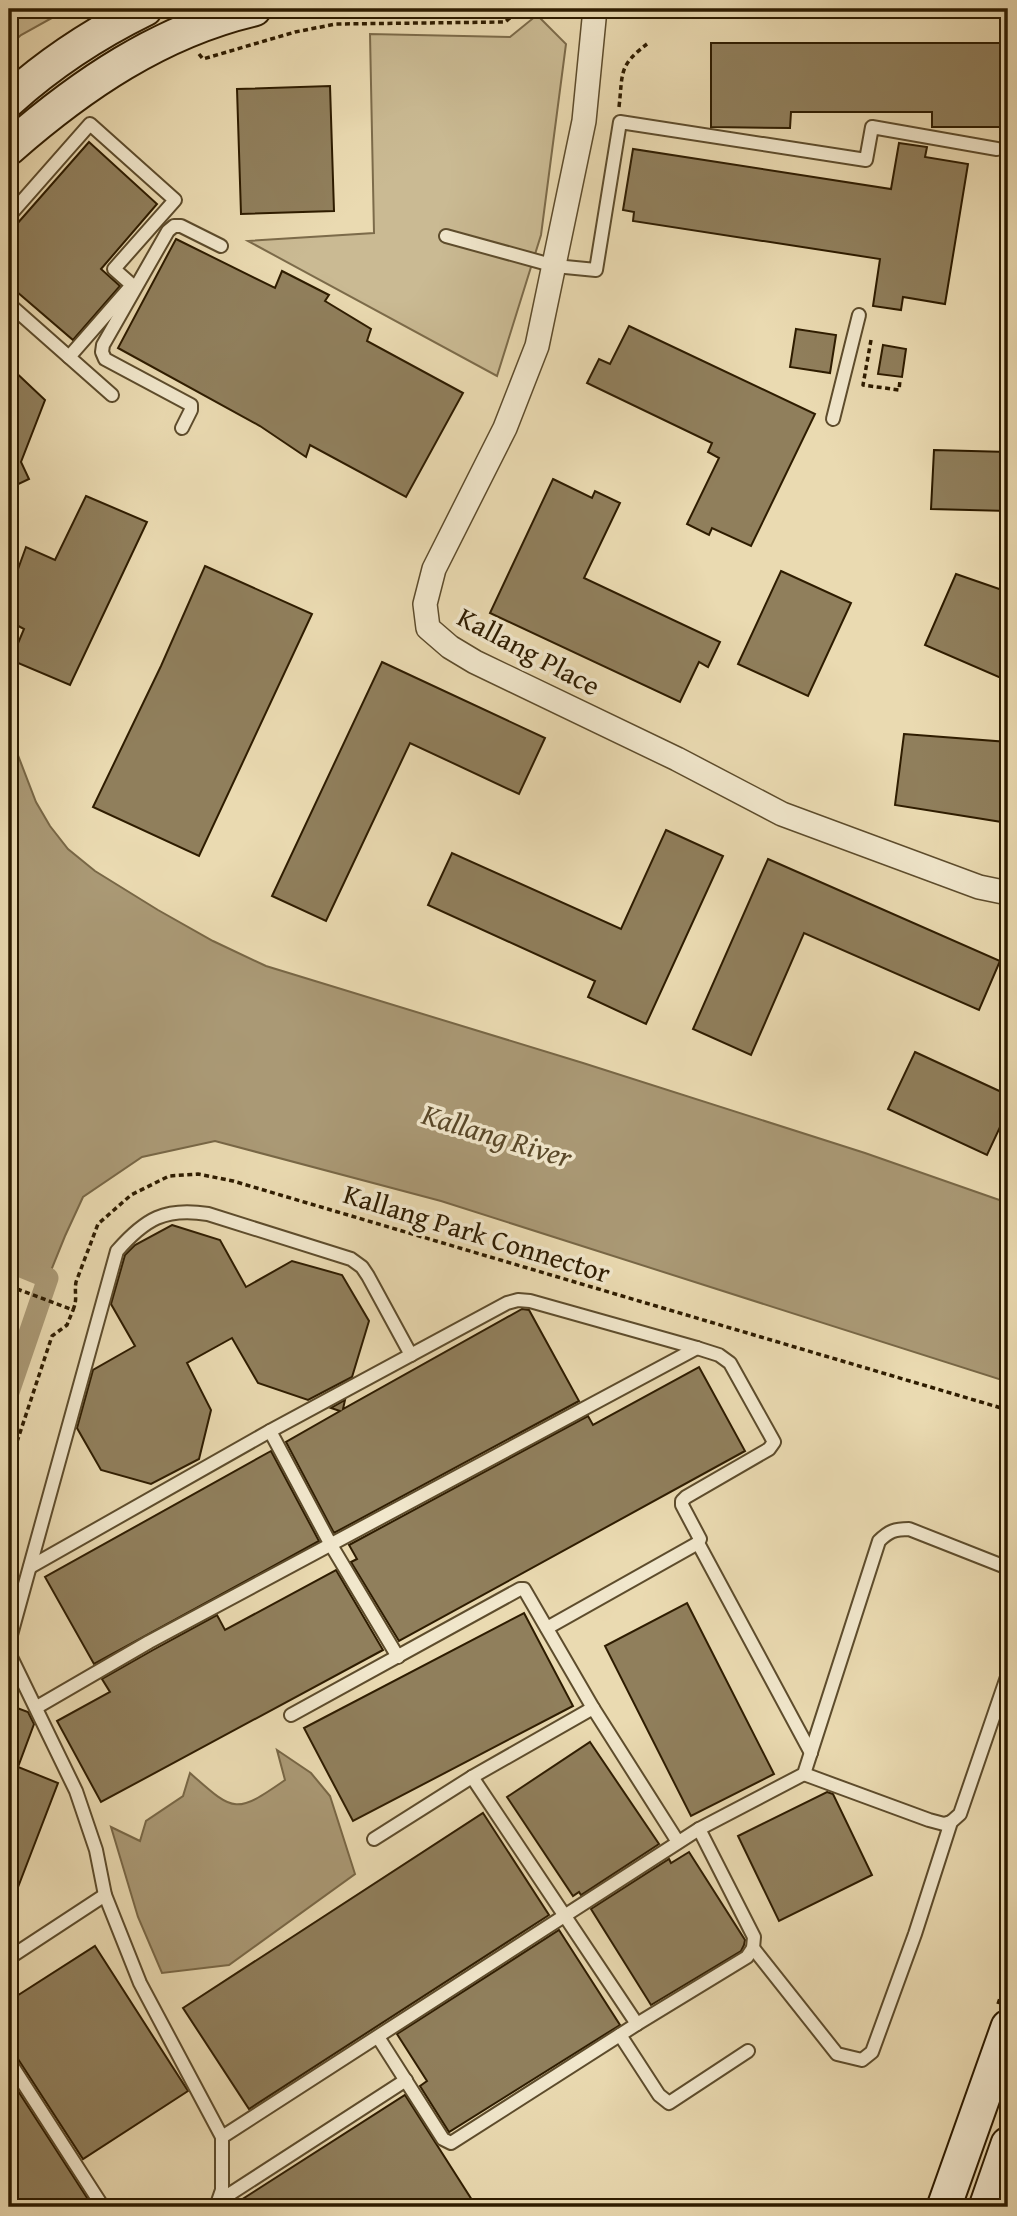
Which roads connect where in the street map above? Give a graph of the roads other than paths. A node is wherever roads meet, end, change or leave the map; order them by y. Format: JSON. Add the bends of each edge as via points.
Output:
{"nodes":[{"id":1,"x":145,"y":9,"type":"edge"},
{"id":2,"x":254,"y":9,"type":"edge"},
{"id":3,"x":595,"y":9,"type":"edge"},
{"id":4,"x":9,"y":100,"type":"edge"},
{"id":5,"x":9,"y":148,"type":"edge"},
{"id":6,"x":997,"y":149,"type":"dead end"},
{"id":7,"x":9,"y":216,"type":"edge"},
{"id":8,"x":446,"y":236,"type":"dead end"},
{"id":9,"x":221,"y":246,"type":"dead end"},
{"id":10,"x":555,"y":266,"type":"junction"},
{"id":11,"x":9,"y":304,"type":"edge"},
{"id":12,"x":859,"y":315,"type":"dead end"},
{"id":13,"x":69,"y":357,"type":"junction"},
{"id":14,"x":112,"y":395,"type":"dead end"},
{"id":15,"x":833,"y":419,"type":"dead end"},
{"id":16,"x":182,"y":428,"type":"dead end"},
{"id":17,"x":1008,"y":893,"type":"edge"},
{"id":18,"x":697,"y":1348,"type":"junction"},
{"id":19,"x":411,"y":1355,"type":"junction"},
{"id":20,"x":270,"y":1431,"type":"junction"},
{"id":21,"x":698,"y":1543,"type":"junction"},
{"id":22,"x":331,"y":1545,"type":"junction"},
{"id":23,"x":30,"y":1567,"type":"junction"},
{"id":24,"x":1008,"y":1569,"type":"edge"},
{"id":25,"x":547,"y":1628,"type":"junction"},
{"id":26,"x":9,"y":1642,"type":"edge"},
{"id":27,"x":9,"y":1653,"type":"edge"},
{"id":28,"x":398,"y":1657,"type":"junction"},
{"id":29,"x":1008,"y":1674,"type":"edge"},
{"id":30,"x":37,"y":1707,"type":"junction"},
{"id":31,"x":593,"y":1709,"type":"junction"},
{"id":32,"x":291,"y":1715,"type":"dead end"},
{"id":33,"x":811,"y":1753,"type":"junction"},
{"id":34,"x":804,"y":1774,"type":"junction"},
{"id":35,"x":472,"y":1777,"type":"junction"},
{"id":36,"x":951,"y":1822,"type":"junction"},
{"id":37,"x":699,"y":1829,"type":"junction"},
{"id":38,"x":374,"y":1839,"type":"dead end"},
{"id":39,"x":678,"y":1842,"type":"junction"},
{"id":40,"x":105,"y":1895,"type":"junction"},
{"id":41,"x":566,"y":1916,"type":"junction"},
{"id":42,"x":753,"y":1948,"type":"junction"},
{"id":43,"x":9,"y":1958,"type":"edge"},
{"id":44,"x":637,"y":2024,"type":"junction"},
{"id":45,"x":1008,"y":2027,"type":"edge"},
{"id":46,"x":620,"y":2035,"type":"junction"},
{"id":47,"x":379,"y":2036,"type":"junction"},
{"id":48,"x":748,"y":2051,"type":"dead end"},
{"id":49,"x":9,"y":2061,"type":"edge"},
{"id":50,"x":406,"y":2080,"type":"junction"},
{"id":51,"x":222,"y":2137,"type":"junction"},
{"id":52,"x":1008,"y":2144,"type":"edge"},
{"id":53,"x":218,"y":2204,"type":"edge"},
{"id":54,"x":103,"y":2207,"type":"edge"},
{"id":55,"x":944,"y":2207,"type":"edge"},
{"id":56,"x":986,"y":2207,"type":"edge"}],
"edges":[{"from":1,"to":4,"type":"main road","via":[[69,52]]},
{"from":2,"to":5,"type":"main road","via":[[181,31],[141,53],[88,85]]},
{"from":3,"to":10,"type":"street","name":"Kallang Place","via":[[585,117]]},
{"from":6,"to":10,"type":"lane","via":[[872,127],[866,160],[620,122],[596,270]]},
{"from":7,"to":13,"type":"lane","via":[[90,124],[174,200],[114,269],[132,285]]},
{"from":8,"to":10,"type":"lane"},
{"from":9,"to":16,"type":"lane","via":[[181,226],[168,231],[103,345],[105,359],[191,405]]},
{"from":10,"to":17,"type":"street","name":"Kallang Place","via":[[537,346],[514,405],[434,569],[425,604],[428,628],[475,662],[782,814],[979,887]]},
{"from":11,"to":13,"type":"lane"},
{"from":12,"to":15,"type":"lane"},
{"from":13,"to":14,"type":"lane"},
{"from":18,"to":19,"type":"lane","via":[[518,1300]]},
{"from":18,"to":21,"type":"lane","via":[[730,1363],[774,1442],[682,1501]]},
{"from":18,"to":22,"type":"lane"},
{"from":19,"to":20,"type":"lane"},
{"from":19,"to":23,"type":"lane","via":[[368,1276],[351,1259],[208,1214],[184,1210],[158,1217],[134,1231],[117,1251]]},
{"from":20,"to":22,"type":"lane"},
{"from":20,"to":23,"type":"lane"},
{"from":21,"to":25,"type":"lane"},
{"from":21,"to":33,"type":"lane"},
{"from":22,"to":28,"type":"lane"},
{"from":22,"to":30,"type":"lane"},
{"from":23,"to":26,"type":"lane"},
{"from":24,"to":33,"type":"lane","via":[[909,1530],[886,1534],[879,1541]]},
{"from":25,"to":28,"type":"lane","via":[[522,1589]]},
{"from":25,"to":31,"type":"lane"},
{"from":27,"to":30,"type":"lane"},
{"from":28,"to":32,"type":"lane"},
{"from":29,"to":36,"type":"lane","via":[[960,1814]]},
{"from":30,"to":40,"type":"lane","via":[[76,1791]]},
{"from":31,"to":35,"type":"lane"},
{"from":31,"to":39,"type":"lane"},
{"from":33,"to":34,"type":"lane"},
{"from":34,"to":36,"type":"lane","via":[[929,1820]]},
{"from":34,"to":37,"type":"lane"},
{"from":35,"to":38,"type":"lane"},
{"from":35,"to":41,"type":"lane"},
{"from":36,"to":42,"type":"lane","via":[[872,2052],[862,2060],[837,2054]]},
{"from":37,"to":39,"type":"lane"},
{"from":37,"to":42,"type":"lane","via":[[754,1937]]},
{"from":39,"to":41,"type":"lane"},
{"from":40,"to":43,"type":"lane"},
{"from":40,"to":51,"type":"lane","via":[[139,1983]]},
{"from":41,"to":44,"type":"lane"},
{"from":41,"to":47,"type":"lane"},
{"from":42,"to":44,"type":"lane","via":[[747,1958]]},
{"from":44,"to":46,"type":"lane"},
{"from":45,"to":55,"type":"main road"},
{"from":46,"to":48,"type":"lane","via":[[668,2103]]},
{"from":46,"to":50,"type":"lane","via":[[451,2143],[443,2139]]},
{"from":47,"to":50,"type":"lane"},
{"from":47,"to":51,"type":"lane"},
{"from":49,"to":54,"type":"lane"},
{"from":50,"to":53,"type":"lane"},
{"from":51,"to":53,"type":"lane"},
{"from":52,"to":56,"type":"main road"}]}
